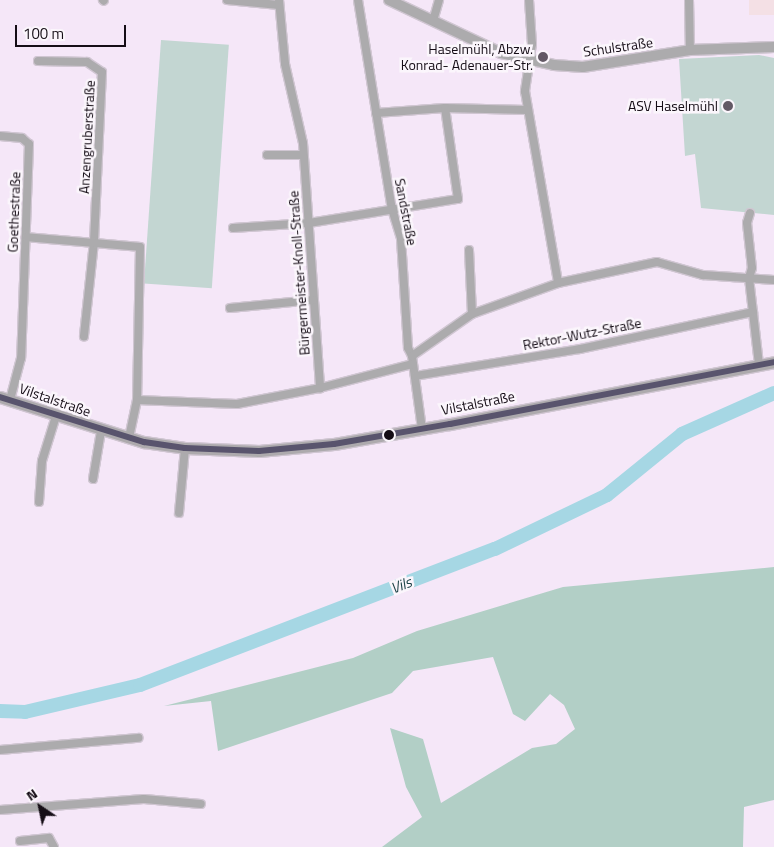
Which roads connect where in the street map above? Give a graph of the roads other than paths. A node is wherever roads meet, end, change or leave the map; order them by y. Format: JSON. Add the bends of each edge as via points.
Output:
{"nodes":[{"id":1,"x":227,"y":0,"type":"edge"},
{"id":2,"x":358,"y":0,"type":"edge"},
{"id":3,"x":389,"y":0,"type":"edge"},
{"id":4,"x":439,"y":0,"type":"edge"},
{"id":5,"x":529,"y":0,"type":"edge"},
{"id":6,"x":690,"y":0,"type":"edge"},
{"id":7,"x":279,"y":2,"type":"edge"},
{"id":8,"x":433,"y":21,"type":"junction"},
{"id":9,"x":774,"y":47,"type":"edge"},
{"id":10,"x":690,"y":50,"type":"junction"},
{"id":11,"x":529,"y":59,"type":"junction"},
{"id":12,"x":38,"y":61,"type":"dead end"},
{"id":13,"x":445,"y":108,"type":"junction"},
{"id":14,"x":528,"y":110,"type":"junction"},
{"id":15,"x":376,"y":113,"type":"junction"},
{"id":16,"x":0,"y":136,"type":"edge"},
{"id":17,"x":267,"y":155,"type":"dead end"},
{"id":18,"x":303,"y":155,"type":"junction"},
{"id":19,"x":392,"y":209,"type":"junction"},
{"id":20,"x":750,"y":213,"type":"dead end"},
{"id":21,"x":309,"y":223,"type":"junction"},
{"id":22,"x":233,"y":228,"type":"dead end"},
{"id":23,"x":26,"y":237,"type":"junction"},
{"id":24,"x":94,"y":242,"type":"junction"},
{"id":25,"x":469,"y":250,"type":"dead end"},
{"id":26,"x":749,"y":278,"type":"junction"},
{"id":27,"x":774,"y":280,"type":"edge"},
{"id":28,"x":558,"y":283,"type":"junction"},
{"id":29,"x":313,"y":300,"type":"junction"},
{"id":30,"x":230,"y":308,"type":"dead end"},
{"id":31,"x":753,"y":312,"type":"junction"},
{"id":32,"x":472,"y":314,"type":"junction"},
{"id":33,"x":84,"y":336,"type":"dead end"},
{"id":34,"x":413,"y":360,"type":"junction"},
{"id":35,"x":774,"y":362,"type":"edge"},
{"id":36,"x":759,"y":364,"type":"junction"},
{"id":37,"x":415,"y":376,"type":"junction"},
{"id":38,"x":320,"y":388,"type":"junction"},
{"id":39,"x":5,"y":399,"type":"edge"},
{"id":40,"x":137,"y":400,"type":"junction"},
{"id":41,"x":56,"y":416,"type":"junction"},
{"id":42,"x":422,"y":429,"type":"junction"},
{"id":43,"x":101,"y":431,"type":"junction"},
{"id":44,"x":129,"y":438,"type":"junction"},
{"id":45,"x":185,"y":448,"type":"junction"},
{"id":46,"x":93,"y":480,"type":"dead end"},
{"id":47,"x":39,"y":502,"type":"dead end"},
{"id":48,"x":180,"y":513,"type":"dead end"},
{"id":49,"x":138,"y":738,"type":"dead end"},
{"id":50,"x":0,"y":750,"type":"edge"},
{"id":51,"x":201,"y":804,"type":"dead end"},
{"id":52,"x":0,"y":810,"type":"edge"},
{"id":53,"x":20,"y":841,"type":"dead end"},
{"id":54,"x":54,"y":847,"type":"edge"}],
"edges":[{"from":1,"to":7,"type":"street"},
{"from":2,"to":15,"type":"street","name":"Sandstraße"},
{"from":3,"to":8,"type":"street","name":"Schulstraße"},
{"from":4,"to":8,"type":"street"},
{"from":5,"to":11,"type":"street","via":[[532,44]]},
{"from":6,"to":10,"type":"street"},
{"from":7,"to":18,"type":"street","name":"Bürgermeister-Knoll-Straße","via":[[285,64]]},
{"from":8,"to":11,"type":"street","name":"Schulstraße","via":[[501,53]]},
{"from":9,"to":10,"type":"street","name":"Schulstraße"},
{"from":10,"to":11,"type":"street","name":"Schulstraße","via":[[583,67]]},
{"from":11,"to":14,"type":"street","via":[[525,90]]},
{"from":12,"to":24,"type":"street","name":"Anzengruberstraße","via":[[87,62],[102,72]]},
{"from":13,"to":14,"type":"street"},
{"from":13,"to":15,"type":"street"},
{"from":13,"to":19,"type":"street","via":[[458,199]]},
{"from":14,"to":28,"type":"street"},
{"from":15,"to":19,"type":"street","name":"Sandstraße"},
{"from":16,"to":23,"type":"street","name":"Goethestraße","via":[[22,138],[29,144]]},
{"from":17,"to":18,"type":"street"},
{"from":18,"to":21,"type":"street","name":"Bürgermeister-Knoll-Straße"},
{"from":19,"to":21,"type":"street"},
{"from":19,"to":34,"type":"street","name":"Sandstraße","via":[[401,239],[408,348]]},
{"from":20,"to":26,"type":"street","via":[[747,223],[752,268]]},
{"from":21,"to":22,"type":"street"},
{"from":21,"to":29,"type":"street","name":"Bürgermeister-Knoll-Straße"},
{"from":23,"to":24,"type":"street"},
{"from":23,"to":39,"type":"street","name":"Goethestraße","via":[[21,358]]},
{"from":24,"to":33,"type":"street"},
{"from":24,"to":40,"type":"street","via":[[140,247]]},
{"from":25,"to":32,"type":"street"},
{"from":26,"to":27,"type":"street"},
{"from":26,"to":28,"type":"street","via":[[703,275],[657,262]]},
{"from":26,"to":31,"type":"street"},
{"from":28,"to":32,"type":"street"},
{"from":29,"to":30,"type":"street"},
{"from":29,"to":38,"type":"street","name":"Bürgermeister-Knoll-Straße"},
{"from":31,"to":36,"type":"street"},
{"from":31,"to":37,"type":"street","name":"Rektor-Wutz-Straße","via":[[580,349]]},
{"from":32,"to":34,"type":"street"},
{"from":34,"to":37,"type":"street","name":"Sandstraße"},
{"from":34,"to":38,"type":"street"},
{"from":35,"to":36,"type":"main road","name":"Vilstalstraße"},
{"from":36,"to":42,"type":"main road","name":"Vilstalstraße"},
{"from":37,"to":42,"type":"street","name":"Sandstraße"},
{"from":38,"to":40,"type":"street","via":[[237,404]]},
{"from":39,"to":41,"type":"main road","name":"Vilstalstraße"},
{"from":40,"to":44,"type":"street"},
{"from":41,"to":43,"type":"main road","name":"Vilstalstraße"},
{"from":41,"to":47,"type":"street","via":[[42,461]]},
{"from":42,"to":45,"type":"main road","name":"Vilstalstraße","via":[[299,448],[259,451]]},
{"from":43,"to":44,"type":"main road","name":"Vilstalstraße"},
{"from":43,"to":46,"type":"street","name":"Vilstalstraße"},
{"from":44,"to":45,"type":"main road","name":"Vilstalstraße"},
{"from":45,"to":48,"type":"street"},
{"from":49,"to":50,"type":"street"},
{"from":51,"to":52,"type":"street","via":[[144,800]]},
{"from":53,"to":54,"type":"street","via":[[49,838]]}]}
